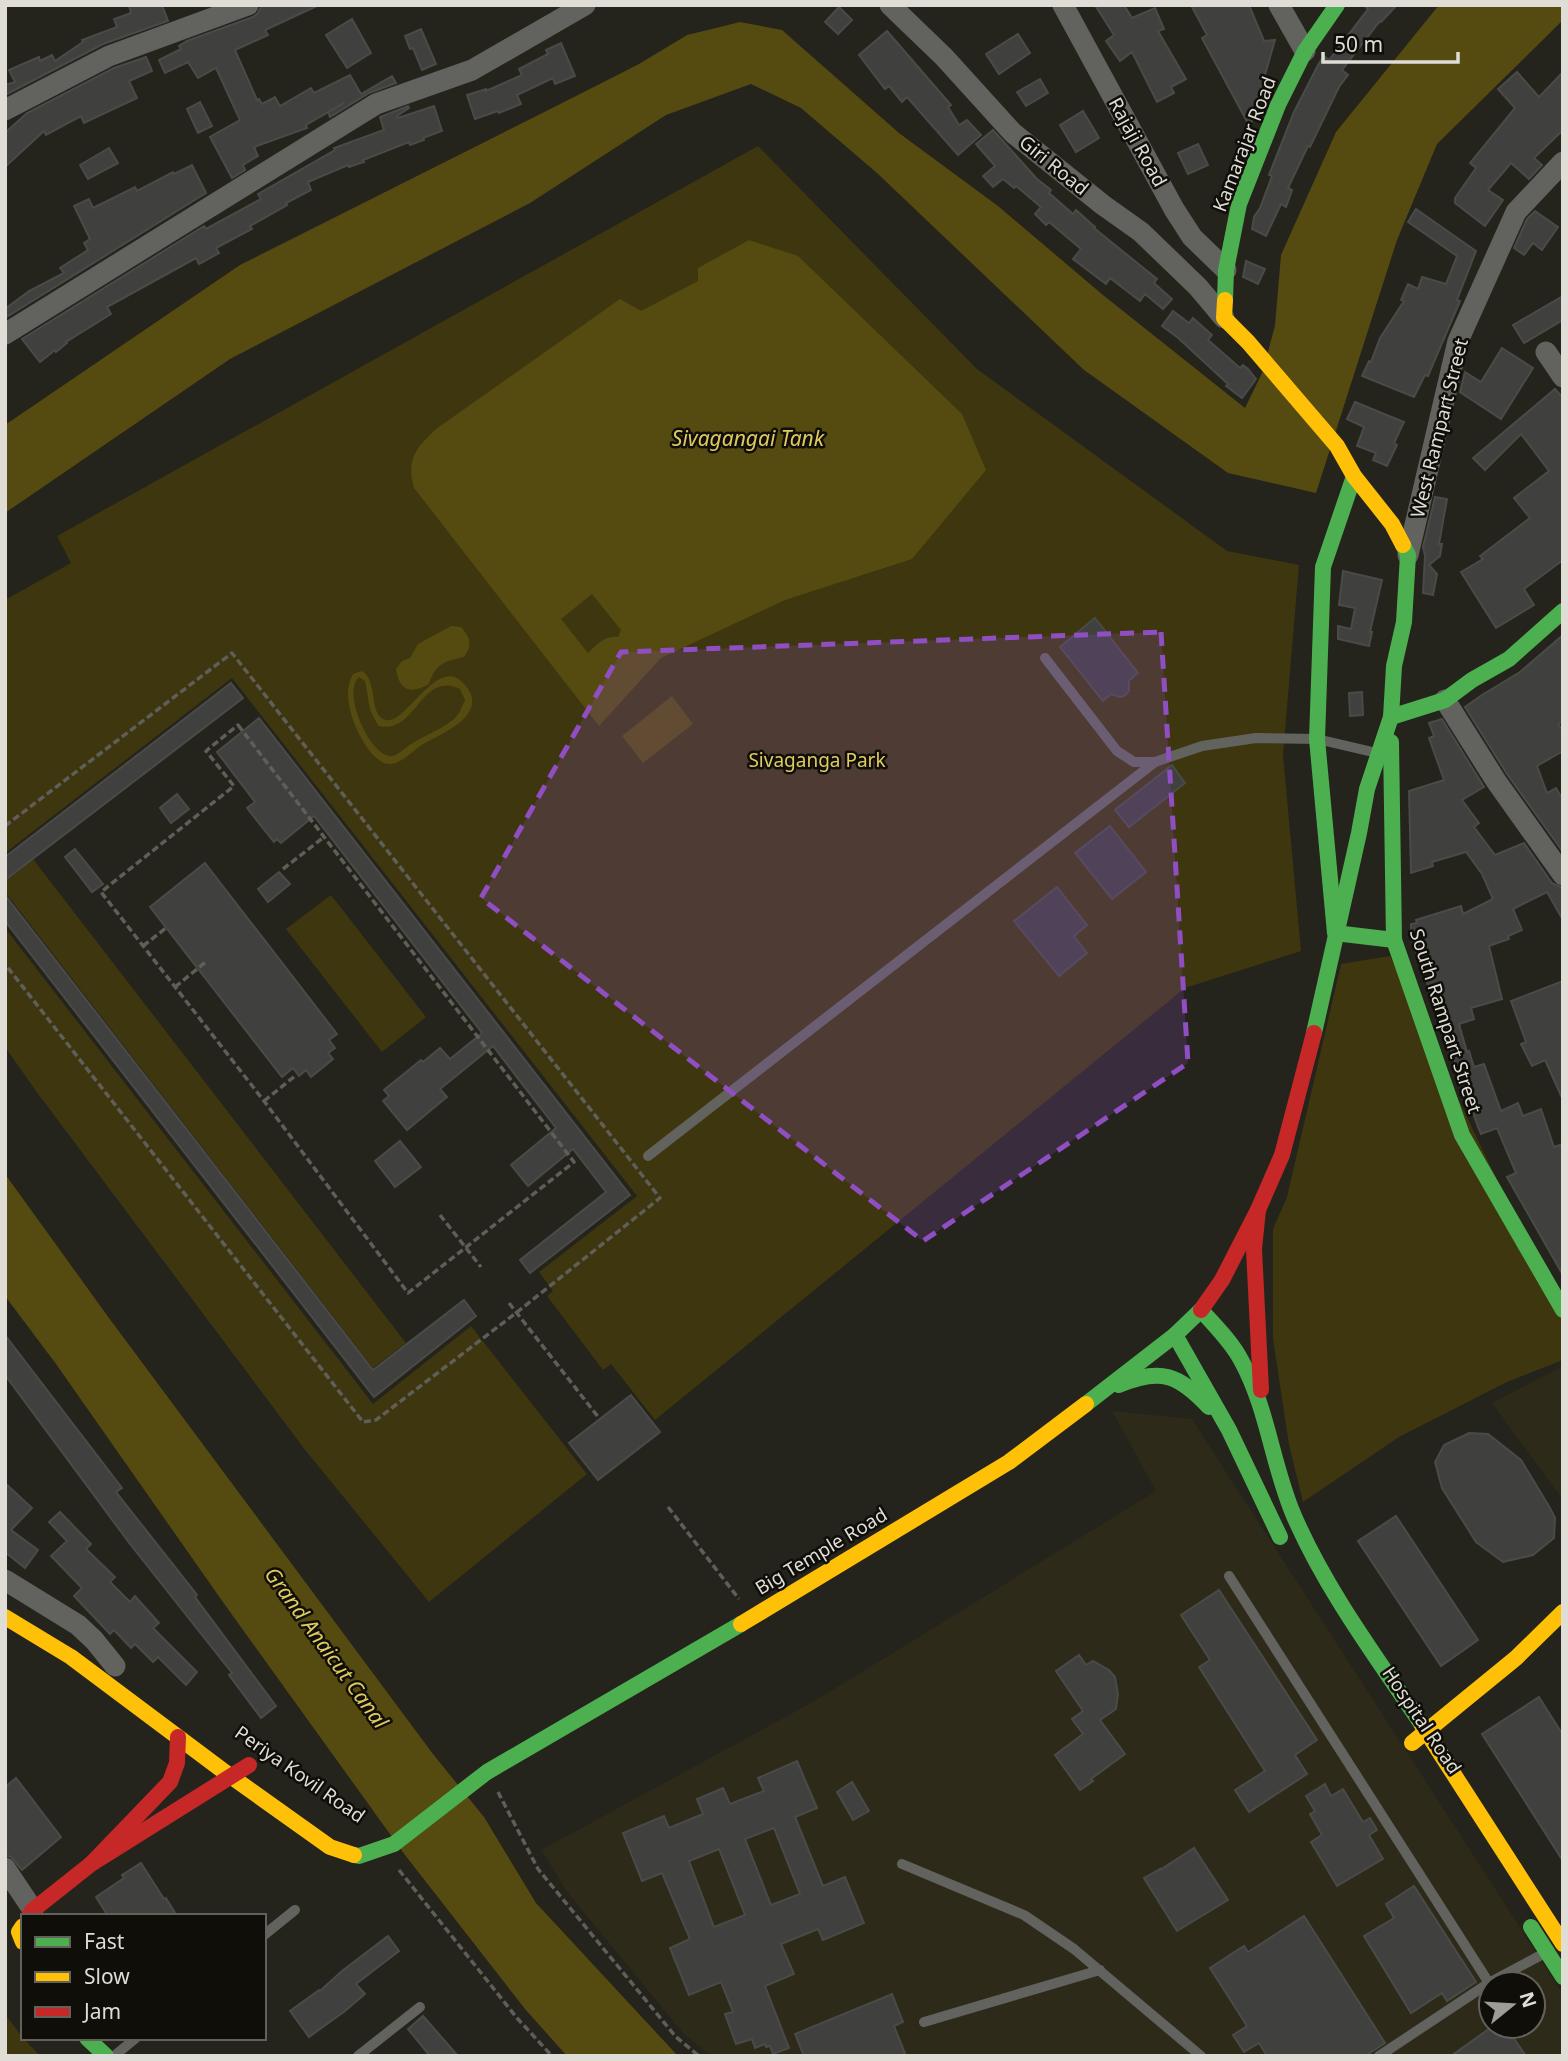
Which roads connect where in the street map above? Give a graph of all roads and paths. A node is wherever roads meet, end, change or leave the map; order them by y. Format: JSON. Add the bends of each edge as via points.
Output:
{"nodes":[{"id":1,"x":248,"y":5,"type":"edge"},
{"id":2,"x":586,"y":5,"type":"edge"},
{"id":3,"x":890,"y":5,"type":"edge"},
{"id":4,"x":1063,"y":5,"type":"edge"},
{"id":5,"x":1279,"y":5,"type":"edge"},
{"id":6,"x":1338,"y":5,"type":"edge"},
{"id":7,"x":1306,"y":51,"type":"junction"},
{"id":8,"x":5,"y":110,"type":"edge"},
{"id":9,"x":1563,"y":162,"type":"edge"},
{"id":10,"x":1226,"y":270,"type":"junction"},
{"id":11,"x":1224,"y":318,"type":"junction"},
{"id":12,"x":5,"y":334,"type":"edge"},
{"id":13,"x":1546,"y":352,"type":"dead end"},
{"id":14,"x":1563,"y":377,"type":"edge"},
{"id":15,"x":1354,"y":476,"type":"junction"},
{"id":16,"x":1408,"y":555,"type":"junction"},
{"id":17,"x":1563,"y":611,"type":"edge"},
{"id":18,"x":1045,"y":658,"type":"dead end"},
{"id":19,"x":1445,"y":700,"type":"junction"},
{"id":20,"x":1391,"y":717,"type":"junction"},
{"id":21,"x":1317,"y":739,"type":"junction"},
{"id":22,"x":1378,"y":753,"type":"junction"},
{"id":23,"x":1155,"y":762,"type":"junction"},
{"id":24,"x":5,"y":826,"type":"edge"},
{"id":25,"x":324,"y":837,"type":"junction"},
{"id":26,"x":284,"y":870,"type":"dead end"},
{"id":27,"x":1563,"y":875,"type":"edge"},
{"id":28,"x":166,"y":928,"type":"dead end"},
{"id":29,"x":1335,"y":933,"type":"junction"},
{"id":30,"x":1394,"y":940,"type":"junction"},
{"id":31,"x":143,"y":946,"type":"junction"},
{"id":32,"x":207,"y":961,"type":"dead end"},
{"id":33,"x":5,"y":964,"type":"edge"},
{"id":34,"x":175,"y":987,"type":"junction"},
{"id":35,"x":295,"y":1076,"type":"dead end"},
{"id":36,"x":264,"y":1101,"type":"junction"},
{"id":37,"x":648,"y":1156,"type":"dead end"},
{"id":38,"x":1258,"y":1210,"type":"junction"},
{"id":39,"x":440,"y":1215,"type":"dead end"},
{"id":40,"x":465,"y":1247,"type":"junction"},
{"id":41,"x":481,"y":1267,"type":"dead end"},
{"id":42,"x":509,"y":1303,"type":"dead end"},
{"id":43,"x":1201,"y":1310,"type":"junction"},
{"id":44,"x":1563,"y":1310,"type":"edge"},
{"id":45,"x":516,"y":1313,"type":"junction"},
{"id":46,"x":1175,"y":1335,"type":"junction"},
{"id":47,"x":1100,"y":1394,"type":"junction"},
{"id":48,"x":1262,"y":1408,"type":"junction"},
{"id":49,"x":599,"y":1418,"type":"dead end"},
{"id":50,"x":1229,"y":1430,"type":"junction"},
{"id":51,"x":668,"y":1507,"type":"dead end"},
{"id":52,"x":1288,"y":1552,"type":"dead end"},
{"id":53,"x":1230,"y":1576,"type":"dead end"},
{"id":54,"x":5,"y":1580,"type":"edge"},
{"id":55,"x":5,"y":1596,"type":"edge"},
{"id":56,"x":1563,"y":1612,"type":"edge"},
{"id":57,"x":5,"y":1617,"type":"edge"},
{"id":58,"x":753,"y":1617,"type":"junction"},
{"id":59,"x":121,"y":1670,"type":"joint"},
{"id":60,"x":1426,"y":1730,"type":"junction"},
{"id":61,"x":178,"y":1737,"type":"junction"},
{"id":62,"x":1412,"y":1743,"type":"dead end"},
{"id":63,"x":249,"y":1764,"type":"dead end"},
{"id":64,"x":231,"y":1776,"type":"junction"},
{"id":65,"x":481,"y":1776,"type":"junction"},
{"id":66,"x":357,"y":1840,"type":"dead end"},
{"id":67,"x":382,"y":1848,"type":"junction"},
{"id":68,"x":91,"y":1864,"type":"junction"},
{"id":69,"x":902,"y":1864,"type":"dead end"},
{"id":70,"x":5,"y":1868,"type":"edge"},
{"id":71,"x":295,"y":1910,"type":"dead end"},
{"id":72,"x":27,"y":1914,"type":"edge"},
{"id":73,"x":32,"y":1914,"type":"edge"},
{"id":74,"x":1526,"y":1919,"type":"dead end"},
{"id":75,"x":266,"y":1933,"type":"edge"},
{"id":76,"x":1563,"y":1944,"type":"edge"},
{"id":77,"x":1547,"y":1952,"type":"junction"},
{"id":78,"x":1100,"y":1970,"type":"junction"},
{"id":79,"x":1481,"y":1970,"type":"edge"},
{"id":80,"x":1513,"y":1970,"type":"edge"},
{"id":81,"x":1563,"y":1977,"type":"edge"},
{"id":82,"x":1477,"y":1991,"type":"edge"},
{"id":83,"x":420,"y":2007,"type":"dead end"},
{"id":84,"x":924,"y":2022,"type":"dead end"},
{"id":85,"x":89,"y":2040,"type":"edge"},
{"id":86,"x":134,"y":2040,"type":"edge"},
{"id":87,"x":106,"y":2056,"type":"edge"},
{"id":88,"x":114,"y":2056,"type":"edge"},
{"id":89,"x":358,"y":2056,"type":"edge"},
{"id":90,"x":552,"y":2056,"type":"edge"},
{"id":91,"x":699,"y":2056,"type":"edge"},
{"id":92,"x":1201,"y":2056,"type":"edge"},
{"id":93,"x":1379,"y":2056,"type":"edge"}],
"edges":[{"from":1,"to":8,"type":"street","via":[[110,56]]},
{"from":2,"to":12,"type":"street","via":[[472,71],[376,104]]},
{"from":3,"to":11,"type":"street","name":"Giri Road","via":[[1013,133],[1141,232]]},
{"from":4,"to":10,"type":"street","name":"Rajaji Road","via":[[1180,218],[1192,237]]},
{"from":5,"to":7,"type":"street"},
{"from":6,"to":7,"type":"main road","name":"Kamarajar Road"},
{"from":7,"to":10,"type":"main road","name":"Kamarajar Road","via":[[1278,105],[1239,204]]},
{"from":9,"to":16,"type":"street","name":"West Rampart Street","via":[[1516,212],[1458,341]]},
{"from":10,"to":11,"type":"main road","name":"Kamarajar Road"},
{"from":11,"to":15,"type":"main road","via":[[1337,446]]},
{"from":13,"to":14,"type":"street"},
{"from":15,"to":16,"type":"main road","via":[[1392,524]]},
{"from":15,"to":21,"type":"main road","via":[[1323,567]]},
{"from":16,"to":20,"type":"main road"},
{"from":17,"to":19,"type":"main road","via":[[1509,659]]},
{"from":18,"to":23,"type":"lane","via":[[1117,751],[1134,762]]},
{"from":19,"to":20,"type":"main road"},
{"from":19,"to":27,"type":"street"},
{"from":20,"to":22,"type":"main road"},
{"from":20,"to":30,"type":"main road","name":"South Rampart Street"},
{"from":21,"to":22,"type":"lane"},
{"from":21,"to":23,"type":"lane","via":[[1256,738],[1202,746]]},
{"from":21,"to":29,"type":"main road"},
{"from":22,"to":29,"type":"main road"},
{"from":23,"to":37,"type":"lane"},
{"from":24,"to":45,"type":"path","via":[[232,653],[660,1198]]},
{"from":25,"to":26,"type":"path"},
{"from":25,"to":31,"type":"path","via":[[238,725],[206,751],[234,786],[101,892]]},
{"from":25,"to":40,"type":"path","via":[[574,1162]]},
{"from":28,"to":31,"type":"path"},
{"from":29,"to":30,"type":"main road"},
{"from":29,"to":38,"type":"main road","via":[[1304,1076],[1282,1155]]},
{"from":30,"to":44,"type":"main road","name":"South Rampart Street","via":[[1462,1135]]},
{"from":31,"to":34,"type":"path"},
{"from":32,"to":34,"type":"path"},
{"from":33,"to":45,"type":"path","via":[[363,1422],[376,1420]]},
{"from":34,"to":36,"type":"path"},
{"from":35,"to":36,"type":"path"},
{"from":36,"to":40,"type":"path","via":[[408,1293]]},
{"from":38,"to":43,"type":"main road","name":"Big Temple Road"},
{"from":38,"to":48,"type":"main road","via":[[1254,1249]]},
{"from":39,"to":40,"type":"path"},
{"from":40,"to":41,"type":"path"},
{"from":42,"to":45,"type":"path"},
{"from":43,"to":46,"type":"main road","name":"Big Temple Road"},
{"from":43,"to":48,"type":"main road","via":[[1241,1359]]},
{"from":45,"to":49,"type":"path"},
{"from":46,"to":47,"type":"main road","name":"Big Temple Road"},
{"from":46,"to":50,"type":"main road"},
{"from":47,"to":50,"type":"main road","via":[[1141,1375],[1158,1373],[1194,1391]]},
{"from":47,"to":58,"type":"main road","name":"Big Temple Road","via":[[1009,1462]]},
{"from":48,"to":60,"type":"main road","name":"Hospital Road","via":[[1284,1492],[1315,1560]]},
{"from":50,"to":52,"type":"main road"},
{"from":51,"to":58,"type":"path"},
{"from":53,"to":79,"type":"lane"},
{"from":54,"to":59,"type":"street","via":[[78,1625]]},
{"from":55,"to":59,"type":"main road"},
{"from":56,"to":60,"type":"main road","via":[[1516,1658]]},
{"from":57,"to":61,"type":"main road","name":"Periya Kovil Road","via":[[71,1657]]},
{"from":58,"to":65,"type":"main road","name":"Big Temple Road"},
{"from":60,"to":62,"type":"main road"},
{"from":60,"to":76,"type":"main road","name":"Hospital Road"},
{"from":61,"to":64,"type":"main road","name":"Periya Kovil Road"},
{"from":61,"to":68,"type":"main road","via":[[177,1763],[170,1782]]},
{"from":63,"to":64,"type":"main road"},
{"from":64,"to":67,"type":"main road","name":"Periya Kovil Road","via":[[330,1847],[359,1856]]},
{"from":64,"to":68,"type":"main road"},
{"from":65,"to":67,"type":"main road","name":"Big Temple Road"},
{"from":65,"to":91,"type":"path","via":[[538,1869],[676,2037]]},
{"from":66,"to":67,"type":"main road","name":"Periya Kovil Road"},
{"from":67,"to":90,"type":"path"},
{"from":68,"to":73,"type":"main road"},
{"from":69,"to":78,"type":"lane","via":[[1024,1915]]},
{"from":70,"to":72,"type":"street"},
{"from":71,"to":75,"type":"lane"},
{"from":74,"to":77,"type":"main road"},
{"from":77,"to":80,"type":"lane"},
{"from":77,"to":81,"type":"main road"},
{"from":78,"to":84,"type":"lane"},
{"from":78,"to":92,"type":"lane"},
{"from":82,"to":93,"type":"lane"},
{"from":83,"to":89,"type":"lane"},
{"from":85,"to":87,"type":"main road"},
{"from":86,"to":88,"type":"lane"}]}
